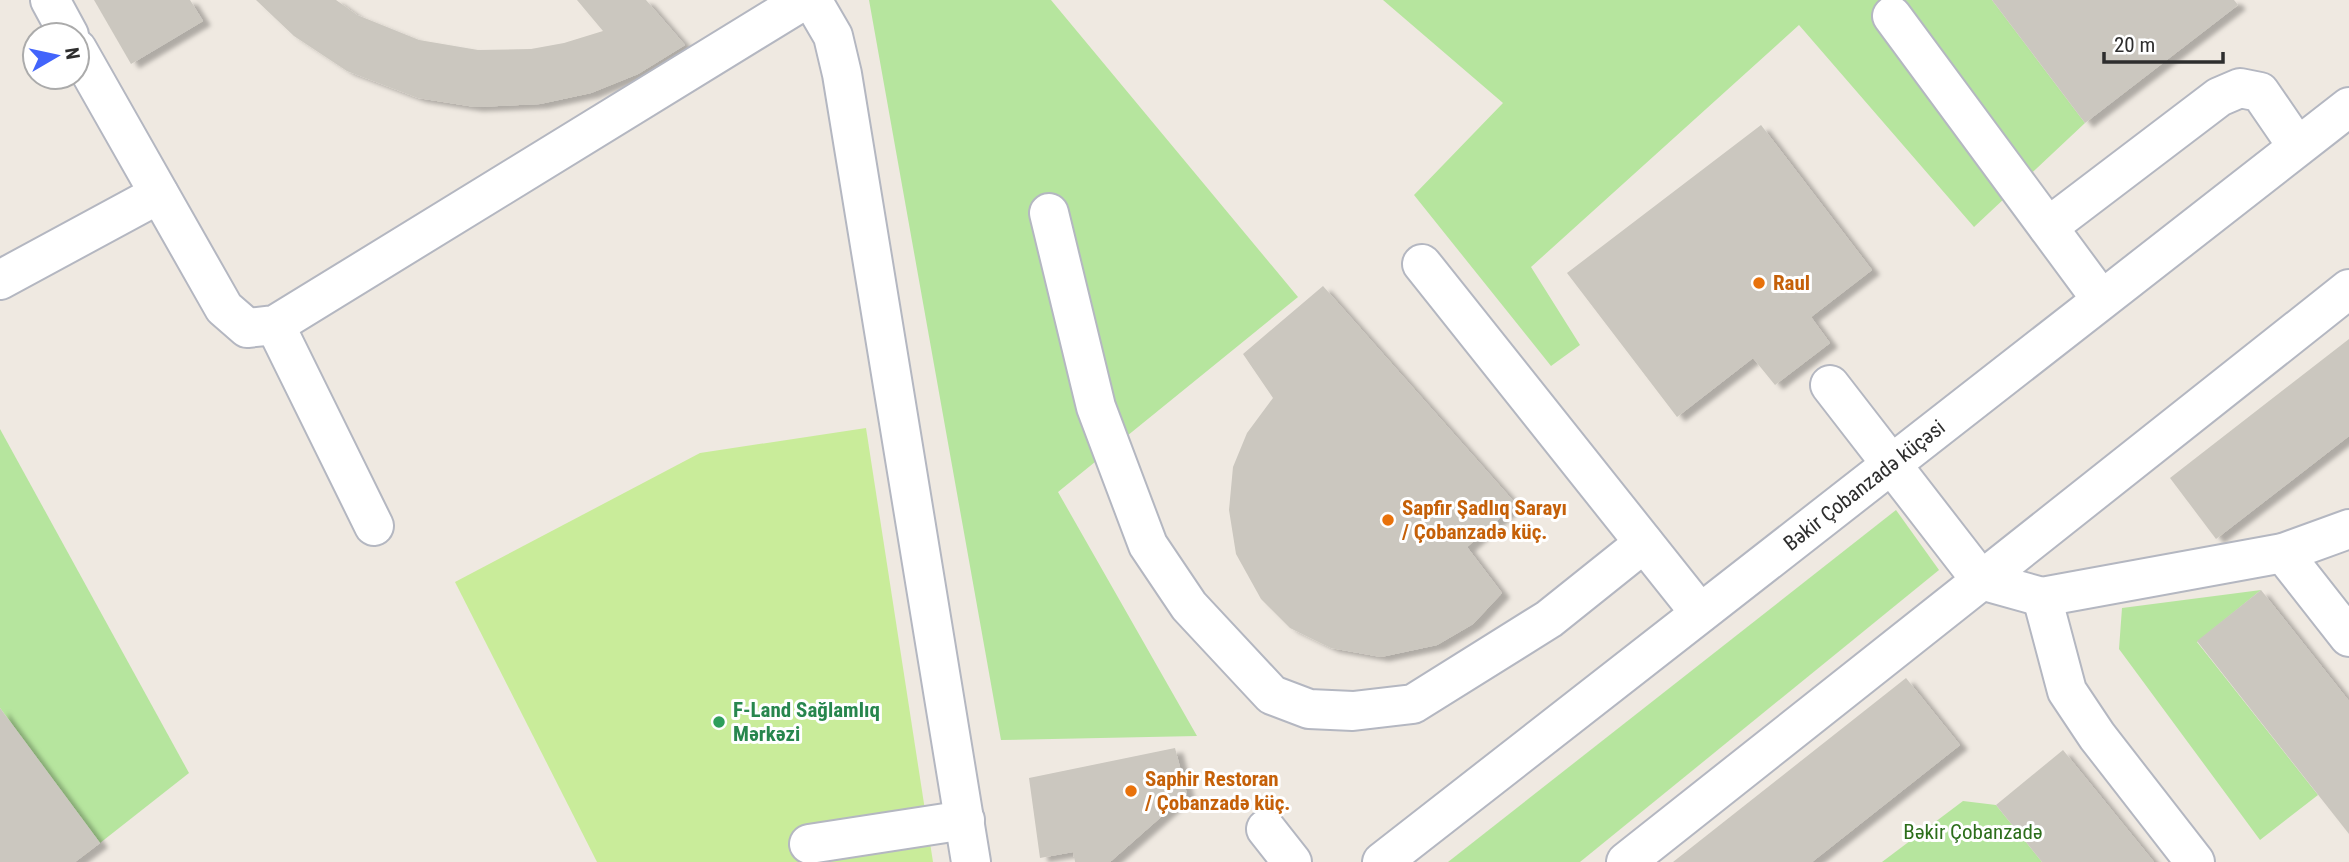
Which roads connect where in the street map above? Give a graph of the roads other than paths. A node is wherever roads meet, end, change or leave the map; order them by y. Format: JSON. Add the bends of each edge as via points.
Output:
{"nodes":[{"id":1,"x":50,"y":0,"type":"edge"},
{"id":2,"x":804,"y":0,"type":"edge"},
{"id":3,"x":812,"y":0,"type":"edge"},
{"id":4,"x":1892,"y":16,"type":"dead end"},
{"id":5,"x":61,"y":21,"type":"edge"},
{"id":6,"x":91,"y":73,"type":"edge"},
{"id":7,"x":2349,"y":107,"type":"edge"},
{"id":8,"x":2297,"y":146,"type":"junction"},
{"id":9,"x":159,"y":194,"type":"junction"},
{"id":10,"x":1049,"y":213,"type":"dead end"},
{"id":11,"x":2048,"y":227,"type":"junction"},
{"id":12,"x":1422,"y":264,"type":"dead end"},
{"id":13,"x":0,"y":280,"type":"edge"},
{"id":14,"x":2349,"y":289,"type":"edge"},
{"id":15,"x":2101,"y":299,"type":"junction"},
{"id":16,"x":275,"y":325,"type":"junction"},
{"id":17,"x":1830,"y":385,"type":"dead end"},
{"id":18,"x":1891,"y":464,"type":"junction"},
{"id":19,"x":373,"y":526,"type":"dead end"},
{"id":20,"x":2349,"y":529,"type":"edge"},
{"id":21,"x":1644,"y":543,"type":"junction"},
{"id":22,"x":2283,"y":553,"type":"junction"},
{"id":23,"x":1981,"y":580,"type":"junction"},
{"id":24,"x":2042,"y":597,"type":"junction"},
{"id":25,"x":1700,"y":613,"type":"junction"},
{"id":26,"x":2349,"y":637,"type":"edge"},
{"id":27,"x":965,"y":820,"type":"junction"},
{"id":28,"x":1266,"y":829,"type":"dead end"},
{"id":29,"x":809,"y":844,"type":"dead end"},
{"id":30,"x":971,"y":862,"type":"edge"},
{"id":31,"x":1292,"y":862,"type":"edge"},
{"id":32,"x":1382,"y":862,"type":"edge"},
{"id":33,"x":1626,"y":862,"type":"edge"},
{"id":34,"x":2195,"y":862,"type":"edge"}],
"edges":[{"from":1,"to":5,"type":"street"},
{"from":2,"to":16,"type":"street"},
{"from":3,"to":27,"type":"street","via":[[833,36],[842,74]]},
{"from":4,"to":11,"type":"street"},
{"from":6,"to":9,"type":"street"},
{"from":7,"to":8,"type":"street","name":"Bəkir Çobanzadə küçəsi"},
{"from":8,"to":11,"type":"street","via":[[2260,92],[2240,88],[2219,97]]},
{"from":8,"to":15,"type":"street","name":"Bəkir Çobanzadə küçəsi"},
{"from":9,"to":13,"type":"street"},
{"from":9,"to":16,"type":"street","via":[[224,308],[247,328]]},
{"from":10,"to":21,"type":"street","via":[[1096,407],[1148,545],[1189,606],[1272,695],[1309,709],[1353,711],[1413,704],[1549,619]]},
{"from":11,"to":15,"type":"street"},
{"from":12,"to":21,"type":"street"},
{"from":14,"to":23,"type":"street"},
{"from":15,"to":18,"type":"street","name":"Bəkir Çobanzadə küçəsi"},
{"from":16,"to":19,"type":"street"},
{"from":17,"to":18,"type":"street"},
{"from":18,"to":23,"type":"street"},
{"from":18,"to":25,"type":"street","name":"Bəkir Çobanzadə küçəsi"},
{"from":20,"to":22,"type":"street"},
{"from":21,"to":25,"type":"street"},
{"from":22,"to":24,"type":"street"},
{"from":22,"to":26,"type":"street"},
{"from":23,"to":24,"type":"street"},
{"from":23,"to":33,"type":"street"},
{"from":24,"to":34,"type":"street","via":[[2067,691]]},
{"from":25,"to":32,"type":"street","name":"Bəkir Çobanzadə küçəsi"},
{"from":27,"to":29,"type":"street"},
{"from":27,"to":30,"type":"street"},
{"from":28,"to":31,"type":"street"}]}
